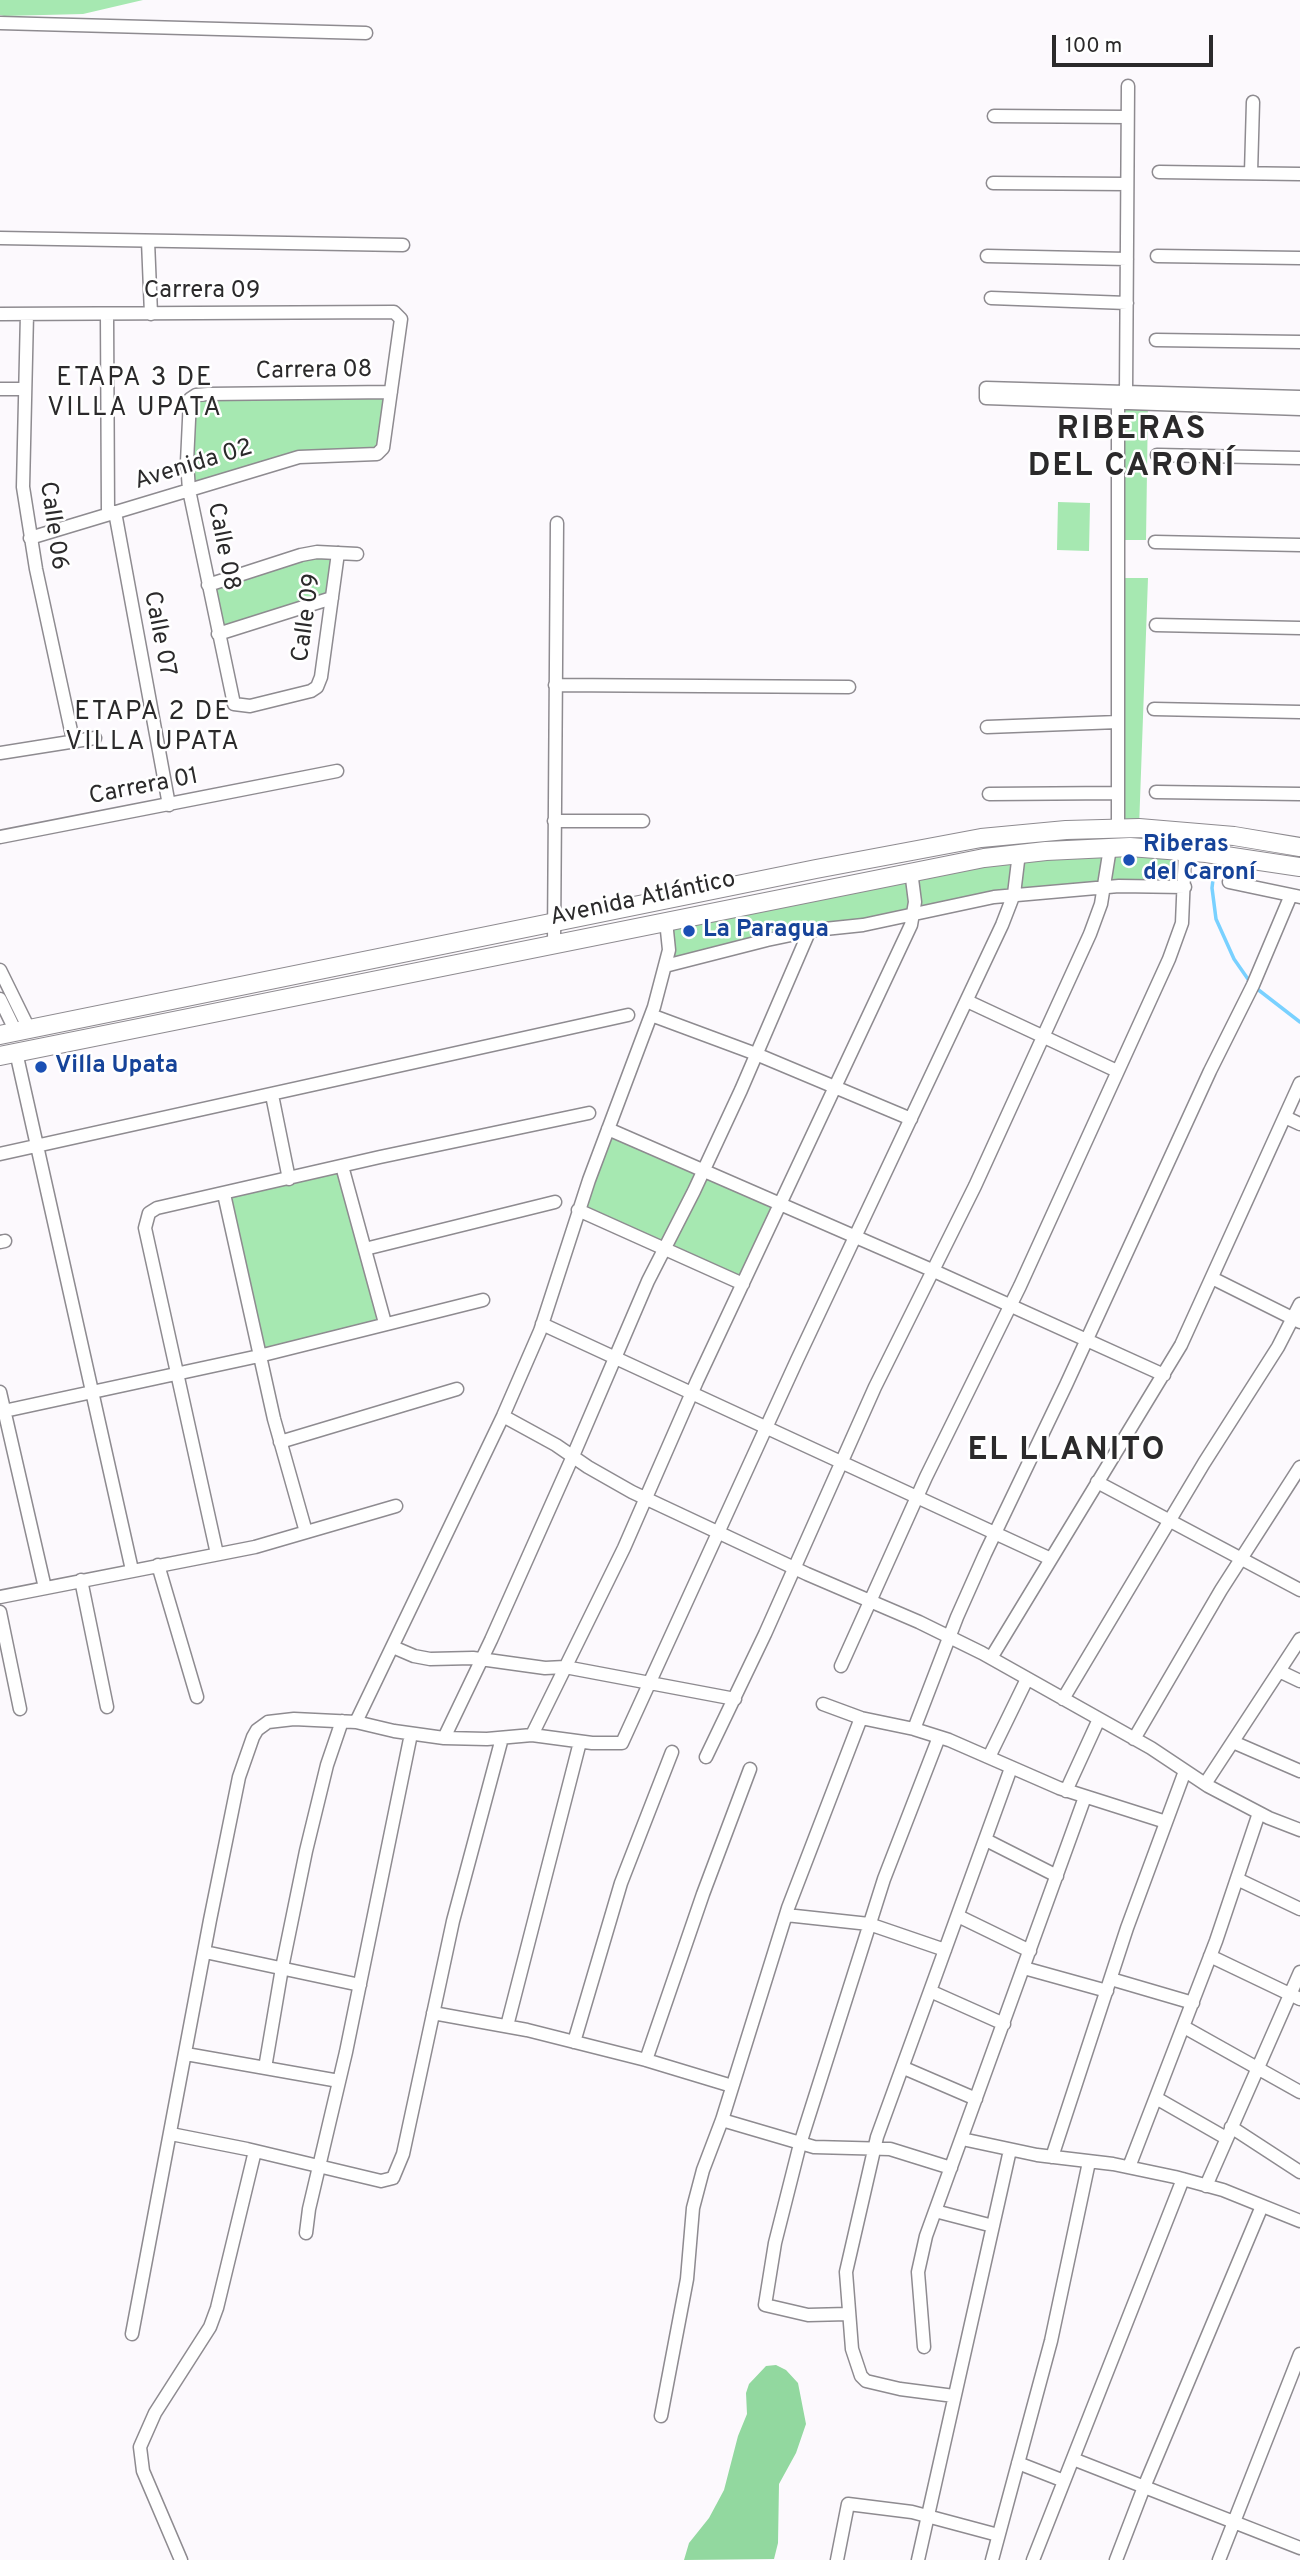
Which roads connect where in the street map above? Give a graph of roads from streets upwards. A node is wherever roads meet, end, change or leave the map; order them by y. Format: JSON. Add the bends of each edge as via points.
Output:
{"nodes":[{"id":1,"x":0,"y":23,"type":"edge"},
{"id":2,"x":366,"y":33,"type":"dead end"},
{"id":3,"x":1128,"y":86,"type":"dead end"},
{"id":4,"x":1253,"y":102,"type":"dead end"},
{"id":5,"x":994,"y":116,"type":"dead end"},
{"id":6,"x":1127,"y":117,"type":"junction"},
{"id":7,"x":1159,"y":172,"type":"dead end"},
{"id":8,"x":1251,"y":173,"type":"junction"},
{"id":9,"x":1300,"y":174,"type":"edge"},
{"id":10,"x":993,"y":183,"type":"dead end"},
{"id":11,"x":1127,"y":184,"type":"junction"},
{"id":12,"x":0,"y":238,"type":"edge"},
{"id":13,"x":148,"y":241,"type":"junction"},
{"id":14,"x":403,"y":245,"type":"dead end"},
{"id":15,"x":987,"y":256,"type":"dead end"},
{"id":16,"x":1157,"y":256,"type":"dead end"},
{"id":17,"x":1300,"y":258,"type":"edge"},
{"id":18,"x":1127,"y":259,"type":"junction"},
{"id":19,"x":991,"y":298,"type":"dead end"},
{"id":20,"x":1127,"y":303,"type":"junction"},
{"id":21,"x":150,"y":313,"type":"junction"},
{"id":22,"x":0,"y":314,"type":"edge"},
{"id":23,"x":27,"y":314,"type":"junction"},
{"id":24,"x":107,"y":314,"type":"junction"},
{"id":25,"x":1156,"y":340,"type":"dead end"},
{"id":26,"x":1300,"y":342,"type":"edge"},
{"id":27,"x":24,"y":388,"type":"junction"},
{"id":28,"x":0,"y":389,"type":"edge"},
{"id":29,"x":391,"y":392,"type":"junction"},
{"id":30,"x":195,"y":395,"type":"joint"},
{"id":31,"x":1120,"y":396,"type":"junction"},
{"id":32,"x":1300,"y":397,"type":"edge"},
{"id":33,"x":1300,"y":409,"type":"edge"},
{"id":34,"x":1157,"y":455,"type":"dead end"},
{"id":35,"x":1300,"y":458,"type":"edge"},
{"id":36,"x":189,"y":489,"type":"junction"},
{"id":37,"x":111,"y":513,"type":"junction"},
{"id":38,"x":557,"y":523,"type":"dead end"},
{"id":39,"x":30,"y":538,"type":"junction"},
{"id":40,"x":1155,"y":542,"type":"dead end"},
{"id":41,"x":1300,"y":545,"type":"edge"},
{"id":42,"x":338,"y":553,"type":"junction"},
{"id":43,"x":357,"y":554,"type":"dead end"},
{"id":44,"x":208,"y":585,"type":"junction"},
{"id":45,"x":332,"y":598,"type":"junction"},
{"id":46,"x":1156,"y":625,"type":"dead end"},
{"id":47,"x":1300,"y":628,"type":"edge"},
{"id":48,"x":218,"y":634,"type":"junction"},
{"id":49,"x":555,"y":685,"type":"junction"},
{"id":50,"x":849,"y":687,"type":"dead end"},
{"id":51,"x":237,"y":706,"type":"joint"},
{"id":52,"x":1154,"y":709,"type":"dead end"},
{"id":53,"x":1300,"y":712,"type":"edge"},
{"id":54,"x":1118,"y":722,"type":"junction"},
{"id":55,"x":987,"y":727,"type":"dead end"},
{"id":56,"x":95,"y":738,"type":"dead end"},
{"id":57,"x":73,"y":740,"type":"junction"},
{"id":58,"x":0,"y":753,"type":"edge"},
{"id":59,"x":337,"y":771,"type":"dead end"},
{"id":60,"x":1156,"y":792,"type":"dead end"},
{"id":61,"x":1118,"y":793,"type":"junction"},
{"id":62,"x":989,"y":794,"type":"dead end"},
{"id":63,"x":1300,"y":794,"type":"edge"},
{"id":64,"x":169,"y":805,"type":"junction"},
{"id":65,"x":554,"y":821,"type":"junction"},
{"id":66,"x":643,"y":821,"type":"dead end"},
{"id":67,"x":1118,"y":828,"type":"junction"},
{"id":68,"x":0,"y":837,"type":"edge"},
{"id":69,"x":1300,"y":847,"type":"edge"},
{"id":70,"x":1110,"y":848,"type":"junction"},
{"id":71,"x":1185,"y":851,"type":"junction"},
{"id":72,"x":1019,"y":853,"type":"junction"},
{"id":73,"x":1300,"y":867,"type":"edge"},
{"id":74,"x":911,"y":872,"type":"junction"},
{"id":75,"x":1229,"y":882,"type":"dead end"},
{"id":76,"x":1104,"y":887,"type":"junction"},
{"id":77,"x":1185,"y":887,"type":"junction"},
{"id":78,"x":1014,"y":894,"type":"junction"},
{"id":79,"x":1296,"y":896,"type":"edge"},
{"id":80,"x":914,"y":914,"type":"junction"},
{"id":81,"x":666,"y":921,"type":"junction"},
{"id":82,"x":553,"y":923,"type":"junction"},
{"id":83,"x":809,"y":932,"type":"junction"},
{"id":84,"x":554,"y":943,"type":"junction"},
{"id":85,"x":665,"y":966,"type":"junction"},
{"id":86,"x":0,"y":970,"type":"edge"},
{"id":87,"x":0,"y":999,"type":"edge"},
{"id":88,"x":967,"y":1001,"type":"junction"},
{"id":89,"x":651,"y":1015,"type":"junction"},
{"id":90,"x":628,"y":1016,"type":"dead end"},
{"id":91,"x":15,"y":1032,"type":"edge"},
{"id":92,"x":1042,"y":1035,"type":"junction"},
{"id":93,"x":8,"y":1054,"type":"edge"},
{"id":94,"x":756,"y":1054,"type":"junction"},
{"id":95,"x":1117,"y":1071,"type":"junction"},
{"id":96,"x":1300,"y":1083,"type":"edge"},
{"id":97,"x":835,"y":1087,"type":"junction"},
{"id":98,"x":272,"y":1095,"type":"junction"},
{"id":99,"x":589,"y":1112,"type":"dead end"},
{"id":100,"x":1285,"y":1117,"type":"junction"},
{"id":101,"x":911,"y":1119,"type":"junction"},
{"id":102,"x":1300,"y":1124,"type":"edge"},
{"id":103,"x":608,"y":1129,"type":"junction"},
{"id":104,"x":37,"y":1146,"type":"junction"},
{"id":105,"x":0,"y":1154,"type":"edge"},
{"id":106,"x":342,"y":1166,"type":"junction"},
{"id":107,"x":704,"y":1171,"type":"junction"},
{"id":108,"x":289,"y":1178,"type":"junction"},
{"id":109,"x":224,"y":1194,"type":"junction"},
{"id":110,"x":555,"y":1202,"type":"dead end"},
{"id":111,"x":780,"y":1205,"type":"junction"},
{"id":112,"x":578,"y":1210,"type":"junction"},
{"id":113,"x":855,"y":1238,"type":"junction"},
{"id":114,"x":665,"y":1248,"type":"junction"},
{"id":115,"x":365,"y":1249,"type":"junction"},
{"id":116,"x":933,"y":1270,"type":"junction"},
{"id":117,"x":1212,"y":1278,"type":"junction"},
{"id":118,"x":743,"y":1284,"type":"junction"},
{"id":119,"x":483,"y":1300,"type":"dead end"},
{"id":120,"x":1300,"y":1304,"type":"edge"},
{"id":121,"x":1010,"y":1306,"type":"junction"},
{"id":122,"x":1296,"y":1320,"type":"edge"},
{"id":123,"x":385,"y":1323,"type":"junction"},
{"id":124,"x":542,"y":1324,"type":"junction"},
{"id":125,"x":1087,"y":1340,"type":"junction"},
{"id":126,"x":260,"y":1356,"type":"junction"},
{"id":127,"x":616,"y":1357,"type":"junction"},
{"id":128,"x":176,"y":1373,"type":"junction"},
{"id":129,"x":1164,"y":1375,"type":"junction"},
{"id":130,"x":457,"y":1389,"type":"dead end"},
{"id":131,"x":91,"y":1391,"type":"junction"},
{"id":132,"x":0,"y":1392,"type":"edge"},
{"id":133,"x":692,"y":1393,"type":"junction"},
{"id":134,"x":2,"y":1411,"type":"edge"},
{"id":135,"x":503,"y":1416,"type":"junction"},
{"id":136,"x":767,"y":1426,"type":"junction"},
{"id":137,"x":280,"y":1442,"type":"junction"},
{"id":138,"x":573,"y":1457,"type":"junction"},
{"id":139,"x":842,"y":1462,"type":"junction"},
{"id":140,"x":1300,"y":1467,"type":"edge"},
{"id":141,"x":1097,"y":1482,"type":"junction"},
{"id":142,"x":917,"y":1496,"type":"junction"},
{"id":143,"x":646,"y":1499,"type":"junction"},
{"id":144,"x":396,"y":1506,"type":"dead end"},
{"id":145,"x":1170,"y":1521,"type":"junction"},
{"id":146,"x":306,"y":1532,"type":"junction"},
{"id":147,"x":719,"y":1532,"type":"junction"},
{"id":148,"x":996,"y":1532,"type":"junction"},
{"id":149,"x":217,"y":1554,"type":"junction"},
{"id":150,"x":1241,"y":1558,"type":"junction"},
{"id":151,"x":1051,"y":1559,"type":"junction"},
{"id":152,"x":158,"y":1565,"type":"junction"},
{"id":153,"x":794,"y":1568,"type":"junction"},
{"id":154,"x":132,"y":1570,"type":"junction"},
{"id":155,"x":81,"y":1580,"type":"junction"},
{"id":156,"x":45,"y":1588,"type":"junction"},
{"id":157,"x":1300,"y":1590,"type":"edge"},
{"id":158,"x":0,"y":1597,"type":"edge"},
{"id":159,"x":869,"y":1601,"type":"junction"},
{"id":160,"x":0,"y":1612,"type":"edge"},
{"id":161,"x":950,"y":1636,"type":"junction"},
{"id":162,"x":1300,"y":1639,"type":"edge"},
{"id":163,"x":393,"y":1647,"type":"junction"},
{"id":164,"x":991,"y":1658,"type":"junction"},
{"id":165,"x":482,"y":1659,"type":"junction"},
{"id":166,"x":841,"y":1666,"type":"dead end"},
{"id":167,"x":565,"y":1667,"type":"junction"},
{"id":168,"x":1279,"y":1671,"type":"junction"},
{"id":169,"x":1027,"y":1679,"type":"junction"},
{"id":170,"x":1300,"y":1681,"type":"edge"},
{"id":171,"x":650,"y":1683,"type":"junction"},
{"id":172,"x":197,"y":1697,"type":"dead end"},
{"id":173,"x":735,"y":1699,"type":"junction"},
{"id":174,"x":1063,"y":1699,"type":"junction"},
{"id":175,"x":823,"y":1704,"type":"dead end"},
{"id":176,"x":107,"y":1707,"type":"dead end"},
{"id":177,"x":20,"y":1709,"type":"dead end"},
{"id":178,"x":861,"y":1718,"type":"junction"},
{"id":179,"x":1099,"y":1719,"type":"junction"},
{"id":180,"x":349,"y":1722,"type":"junction"},
{"id":181,"x":914,"y":1729,"type":"junction"},
{"id":182,"x":411,"y":1734,"type":"junction"},
{"id":183,"x":532,"y":1735,"type":"junction"},
{"id":184,"x":939,"y":1737,"type":"junction"},
{"id":185,"x":444,"y":1738,"type":"junction"},
{"id":186,"x":502,"y":1738,"type":"junction"},
{"id":187,"x":1134,"y":1739,"type":"junction"},
{"id":188,"x":580,"y":1741,"type":"junction"},
{"id":189,"x":1233,"y":1742,"type":"junction"},
{"id":190,"x":672,"y":1752,"type":"dead end"},
{"id":191,"x":989,"y":1757,"type":"junction"},
{"id":192,"x":706,"y":1758,"type":"dead end"},
{"id":193,"x":1011,"y":1768,"type":"junction"},
{"id":194,"x":750,"y":1769,"type":"dead end"},
{"id":195,"x":1185,"y":1771,"type":"junction"},
{"id":196,"x":1300,"y":1771,"type":"edge"},
{"id":197,"x":1205,"y":1784,"type":"junction"},
{"id":198,"x":1066,"y":1791,"type":"junction"},
{"id":199,"x":1085,"y":1797,"type":"junction"},
{"id":200,"x":1259,"y":1813,"type":"junction"},
{"id":201,"x":1166,"y":1822,"type":"junction"},
{"id":202,"x":1300,"y":1830,"type":"edge"},
{"id":203,"x":986,"y":1840,"type":"junction"},
{"id":204,"x":1057,"y":1876,"type":"junction"},
{"id":205,"x":1237,"y":1879,"type":"junction"},
{"id":206,"x":1300,"y":1909,"type":"edge"},
{"id":207,"x":786,"y":1915,"type":"junction"},
{"id":208,"x":958,"y":1916,"type":"junction"},
{"id":209,"x":869,"y":1924,"type":"junction"},
{"id":210,"x":945,"y":1950,"type":"junction"},
{"id":211,"x":1030,"y":1951,"type":"junction"},
{"id":212,"x":205,"y":1952,"type":"junction"},
{"id":213,"x":1210,"y":1956,"type":"junction"},
{"id":214,"x":1024,"y":1968,"type":"junction"},
{"id":215,"x":282,"y":1969,"type":"junction"},
{"id":216,"x":1300,"y":1972,"type":"edge"},
{"id":217,"x":360,"y":1985,"type":"junction"},
{"id":218,"x":1109,"y":1985,"type":"junction"},
{"id":219,"x":930,"y":1991,"type":"junction"},
{"id":220,"x":1295,"y":1997,"type":"edge"},
{"id":221,"x":1193,"y":2003,"type":"junction"},
{"id":222,"x":433,"y":2012,"type":"junction"},
{"id":223,"x":1004,"y":2024,"type":"junction"},
{"id":224,"x":507,"y":2026,"type":"junction"},
{"id":225,"x":1184,"y":2026,"type":"junction"},
{"id":226,"x":574,"y":2042,"type":"junction"},
{"id":227,"x":186,"y":2054,"type":"junction"},
{"id":228,"x":646,"y":2060,"type":"junction"},
{"id":229,"x":265,"y":2068,"type":"junction"},
{"id":230,"x":904,"y":2068,"type":"junction"},
{"id":231,"x":1258,"y":2068,"type":"junction"},
{"id":232,"x":339,"y":2081,"type":"junction"},
{"id":233,"x":732,"y":2087,"type":"junction"},
{"id":234,"x":1300,"y":2092,"type":"edge"},
{"id":235,"x":1156,"y":2098,"type":"junction"},
{"id":236,"x":976,"y":2099,"type":"junction"},
{"id":237,"x":722,"y":2120,"type":"junction"},
{"id":238,"x":1229,"y":2132,"type":"junction"},
{"id":239,"x":171,"y":2134,"type":"junction"},
{"id":240,"x":962,"y":2139,"type":"junction"},
{"id":241,"x":800,"y":2144,"type":"junction"},
{"id":242,"x":874,"y":2148,"type":"junction"},
{"id":243,"x":1010,"y":2150,"type":"junction"},
{"id":244,"x":256,"y":2151,"type":"junction"},
{"id":245,"x":1052,"y":2157,"type":"junction"},
{"id":246,"x":1088,"y":2161,"type":"junction"},
{"id":247,"x":318,"y":2167,"type":"junction"},
{"id":248,"x":1129,"y":2167,"type":"junction"},
{"id":249,"x":951,"y":2168,"type":"junction"},
{"id":250,"x":1300,"y":2172,"type":"edge"},
{"id":251,"x":1183,"y":2179,"type":"junction"},
{"id":252,"x":1206,"y":2186,"type":"junction"},
{"id":253,"x":1262,"y":2206,"type":"junction"},
{"id":254,"x":936,"y":2211,"type":"junction"},
{"id":255,"x":1300,"y":2221,"type":"edge"},
{"id":256,"x":993,"y":2226,"type":"junction"},
{"id":257,"x":306,"y":2233,"type":"dead end"},
{"id":258,"x":848,"y":2314,"type":"junction"},
{"id":259,"x":132,"y":2334,"type":"dead end"},
{"id":260,"x":924,"y":2347,"type":"dead end"},
{"id":261,"x":1300,"y":2354,"type":"edge"},
{"id":262,"x":954,"y":2396,"type":"junction"},
{"id":263,"x":661,"y":2416,"type":"dead end"},
{"id":264,"x":1073,"y":2459,"type":"junction"},
{"id":265,"x":1018,"y":2463,"type":"junction"},
{"id":266,"x":1064,"y":2481,"type":"junction"},
{"id":267,"x":1144,"y":2487,"type":"junction"},
{"id":268,"x":928,"y":2516,"type":"junction"},
{"id":269,"x":1233,"y":2522,"type":"junction"},
{"id":270,"x":998,"y":2535,"type":"junction"},
{"id":271,"x":1300,"y":2548,"type":"edge"},
{"id":272,"x":181,"y":2560,"type":"edge"},
{"id":273,"x":837,"y":2560,"type":"edge"},
{"id":274,"x":918,"y":2560,"type":"edge"},
{"id":275,"x":992,"y":2560,"type":"edge"},
{"id":276,"x":1032,"y":2560,"type":"edge"},
{"id":277,"x":1116,"y":2560,"type":"edge"},
{"id":278,"x":1219,"y":2560,"type":"edge"}],
"edges":[{"from":1,"to":2,"type":"street"},
{"from":3,"to":6,"type":"street"},
{"from":4,"to":8,"type":"street"},
{"from":5,"to":6,"type":"street"},
{"from":6,"to":11,"type":"street"},
{"from":7,"to":8,"type":"street"},
{"from":8,"to":9,"type":"street"},
{"from":10,"to":11,"type":"street"},
{"from":11,"to":18,"type":"street"},
{"from":12,"to":13,"type":"street"},
{"from":13,"to":14,"type":"street"},
{"from":13,"to":21,"type":"street"},
{"from":15,"to":18,"type":"street"},
{"from":16,"to":17,"type":"street"},
{"from":18,"to":20,"type":"street"},
{"from":19,"to":20,"type":"street"},
{"from":20,"to":31,"type":"street"},
{"from":21,"to":24,"type":"street","name":"Carrera 09"},
{"from":21,"to":29,"type":"street","name":"Carrera 09","via":[[394,312],[401,318]]},
{"from":22,"to":23,"type":"street","name":"Carrera 09"},
{"from":23,"to":24,"type":"street","name":"Carrera 09"},
{"from":23,"to":27,"type":"street","name":"Calle 06"},
{"from":24,"to":37,"type":"street","name":"Calle 07"},
{"from":25,"to":26,"type":"street"},
{"from":27,"to":28,"type":"street"},
{"from":27,"to":39,"type":"street","name":"Calle 06","via":[[23,487]]},
{"from":29,"to":30,"type":"street","name":"Carrera 08"},
{"from":29,"to":36,"type":"street","name":"Avenida 02","via":[[383,448],[373,455],[299,457]]},
{"from":30,"to":36,"type":"street","name":"Calle 08","via":[[189,403]]},
{"from":31,"to":31,"type":"street","via":[[986,388],[986,398]]},
{"from":31,"to":32,"type":"street"},
{"from":31,"to":33,"type":"street"},
{"from":31,"to":54,"type":"street"},
{"from":34,"to":35,"type":"street"},
{"from":36,"to":37,"type":"street","name":"Avenida 02"},
{"from":36,"to":44,"type":"street","name":"Calle 08"},
{"from":37,"to":39,"type":"street","name":"Avenida 02"},
{"from":37,"to":64,"type":"street","name":"Calle 07"},
{"from":38,"to":49,"type":"street"},
{"from":39,"to":57,"type":"street","name":"Calle 06"},
{"from":40,"to":41,"type":"street"},
{"from":42,"to":43,"type":"street"},
{"from":42,"to":44,"type":"street","via":[[301,555]]},
{"from":42,"to":45,"type":"street","name":"Calle 09"},
{"from":44,"to":48,"type":"street","name":"Calle 08"},
{"from":45,"to":48,"type":"street"},
{"from":45,"to":51,"type":"street","name":"Calle 09","via":[[317,687]]},
{"from":46,"to":47,"type":"street"},
{"from":48,"to":51,"type":"street","name":"Calle 08","via":[[232,702]]},
{"from":49,"to":50,"type":"street"},
{"from":49,"to":65,"type":"street"},
{"from":52,"to":53,"type":"street"},
{"from":54,"to":55,"type":"street"},
{"from":54,"to":61,"type":"street"},
{"from":56,"to":57,"type":"street"},
{"from":57,"to":58,"type":"street"},
{"from":59,"to":64,"type":"street","name":"Carrera 01"},
{"from":60,"to":63,"type":"street"},
{"from":61,"to":62,"type":"street"},
{"from":61,"to":67,"type":"street"},
{"from":64,"to":68,"type":"street","name":"Carrera 01"},
{"from":65,"to":66,"type":"street"},
{"from":65,"to":82,"type":"street"},
{"from":67,"to":69,"type":"street","name":"Avenida Atlántico","via":[[1201,832]]},
{"from":67,"to":82,"type":"street","name":"Avenida Atlántico","via":[[981,838]]},
{"from":70,"to":71,"type":"street","name":"Avenida Atlántico"},
{"from":70,"to":72,"type":"street","name":"Avenida Atlántico"},
{"from":70,"to":76,"type":"street"},
{"from":71,"to":73,"type":"street","name":"Avenida Atlántico"},
{"from":71,"to":77,"type":"street"},
{"from":72,"to":74,"type":"street","name":"Avenida Atlántico"},
{"from":72,"to":78,"type":"street"},
{"from":74,"to":80,"type":"street"},
{"from":74,"to":81,"type":"street","name":"Avenida Atlántico"},
{"from":75,"to":79,"type":"street"},
{"from":76,"to":77,"type":"street"},
{"from":76,"to":78,"type":"street"},
{"from":76,"to":92,"type":"street","via":[[1093,927]]},
{"from":77,"to":95,"type":"street","via":[[1177,938]]},
{"from":78,"to":80,"type":"street"},
{"from":78,"to":88,"type":"street"},
{"from":79,"to":125,"type":"street"},
{"from":80,"to":83,"type":"street"},
{"from":80,"to":97,"type":"street"},
{"from":81,"to":84,"type":"street","name":"Avenida Atlántico"},
{"from":81,"to":85,"type":"street"},
{"from":82,"to":84,"type":"street"},
{"from":82,"to":91,"type":"street","name":"Avenida Atlántico"},
{"from":83,"to":85,"type":"street"},
{"from":83,"to":94,"type":"street"},
{"from":84,"to":93,"type":"street","name":"Avenida Atlántico"},
{"from":85,"to":89,"type":"street"},
{"from":86,"to":91,"type":"street"},
{"from":87,"to":91,"type":"street"},
{"from":88,"to":92,"type":"street"},
{"from":88,"to":101,"type":"street"},
{"from":89,"to":94,"type":"street"},
{"from":89,"to":103,"type":"street"},
{"from":90,"to":98,"type":"street"},
{"from":92,"to":95,"type":"street"},
{"from":92,"to":116,"type":"street"},
{"from":93,"to":104,"type":"street"},
{"from":94,"to":97,"type":"street"},
{"from":94,"to":107,"type":"street"},
{"from":95,"to":121,"type":"street"},
{"from":96,"to":100,"type":"street"},
{"from":97,"to":101,"type":"street"},
{"from":97,"to":111,"type":"street"},
{"from":98,"to":104,"type":"street"},
{"from":98,"to":108,"type":"street"},
{"from":99,"to":106,"type":"street"},
{"from":100,"to":102,"type":"street"},
{"from":100,"to":117,"type":"street"},
{"from":101,"to":113,"type":"street"},
{"from":103,"to":107,"type":"street"},
{"from":103,"to":112,"type":"street"},
{"from":104,"to":105,"type":"street"},
{"from":104,"to":131,"type":"street"},
{"from":106,"to":108,"type":"street"},
{"from":106,"to":115,"type":"street"},
{"from":107,"to":111,"type":"street"},
{"from":107,"to":114,"type":"street"},
{"from":108,"to":109,"type":"street"},
{"from":109,"to":126,"type":"street"},
{"from":109,"to":128,"type":"street","via":[[157,1208],[145,1221]]},
{"from":110,"to":115,"type":"street"},
{"from":111,"to":113,"type":"street"},
{"from":111,"to":118,"type":"street"},
{"from":112,"to":114,"type":"street"},
{"from":112,"to":124,"type":"street"},
{"from":113,"to":116,"type":"street"},
{"from":113,"to":136,"type":"street"},
{"from":114,"to":118,"type":"street"},
{"from":114,"to":127,"type":"street"},
{"from":115,"to":123,"type":"street"},
{"from":116,"to":121,"type":"street"},
{"from":116,"to":139,"type":"street"},
{"from":117,"to":122,"type":"street"},
{"from":117,"to":129,"type":"street"},
{"from":118,"to":133,"type":"street"},
{"from":119,"to":123,"type":"street"},
{"from":120,"to":122,"type":"street"},
{"from":121,"to":125,"type":"street"},
{"from":121,"to":142,"type":"street"},
{"from":122,"to":145,"type":"street"},
{"from":123,"to":126,"type":"street"},
{"from":124,"to":127,"type":"street"},
{"from":124,"to":135,"type":"street"},
{"from":125,"to":129,"type":"street"},
{"from":125,"to":148,"type":"street"},
{"from":126,"to":128,"type":"street"},
{"from":126,"to":137,"type":"street"},
{"from":127,"to":133,"type":"street"},
{"from":127,"to":138,"type":"street"},
{"from":128,"to":131,"type":"street"},
{"from":128,"to":149,"type":"street"},
{"from":129,"to":141,"type":"street"},
{"from":130,"to":137,"type":"street"},
{"from":131,"to":134,"type":"street"},
{"from":131,"to":154,"type":"street"},
{"from":132,"to":134,"type":"street"},
{"from":133,"to":136,"type":"street"},
{"from":133,"to":143,"type":"street"},
{"from":134,"to":156,"type":"street"},
{"from":135,"to":138,"type":"street"},
{"from":135,"to":163,"type":"street"},
{"from":136,"to":139,"type":"street"},
{"from":136,"to":147,"type":"street"},
{"from":137,"to":146,"type":"street"},
{"from":138,"to":143,"type":"street"},
{"from":138,"to":165,"type":"street"},
{"from":139,"to":142,"type":"street"},
{"from":139,"to":153,"type":"street"},
{"from":140,"to":150,"type":"street"},
{"from":141,"to":145,"type":"street"},
{"from":141,"to":151,"type":"street"},
{"from":142,"to":148,"type":"street"},
{"from":142,"to":159,"type":"street"},
{"from":143,"to":147,"type":"street"},
{"from":143,"to":167,"type":"street"},
{"from":144,"to":146,"type":"street"},
{"from":145,"to":150,"type":"street"},
{"from":145,"to":174,"type":"street"},
{"from":146,"to":149,"type":"street"},
{"from":147,"to":153,"type":"street"},
{"from":147,"to":171,"type":"street"},
{"from":148,"to":151,"type":"street"},
{"from":148,"to":161,"type":"street"},
{"from":149,"to":152,"type":"street"},
{"from":150,"to":157,"type":"street"},
{"from":150,"to":187,"type":"street"},
{"from":151,"to":164,"type":"street"},
{"from":152,"to":154,"type":"street"},
{"from":152,"to":172,"type":"street"},
{"from":153,"to":159,"type":"street"},
{"from":153,"to":173,"type":"street"},
{"from":154,"to":155,"type":"street"},
{"from":155,"to":156,"type":"street"},
{"from":155,"to":176,"type":"street"},
{"from":156,"to":158,"type":"street"},
{"from":159,"to":161,"type":"street"},
{"from":159,"to":166,"type":"street"},
{"from":160,"to":177,"type":"street"},
{"from":161,"to":164,"type":"street"},
{"from":161,"to":181,"type":"street"},
{"from":162,"to":168,"type":"street"},
{"from":163,"to":165,"type":"street","via":[[430,1659]]},
{"from":163,"to":180,"type":"street"},
{"from":164,"to":169,"type":"street"},
{"from":165,"to":167,"type":"street"},
{"from":165,"to":185,"type":"street"},
{"from":167,"to":171,"type":"street"},
{"from":167,"to":183,"type":"street"},
{"from":168,"to":170,"type":"street"},
{"from":168,"to":189,"type":"street"},
{"from":169,"to":174,"type":"street"},
{"from":169,"to":191,"type":"street"},
{"from":171,"to":173,"type":"street"},
{"from":171,"to":188,"type":"street","via":[[622,1743]]},
{"from":173,"to":192,"type":"street"},
{"from":174,"to":179,"type":"street"},
{"from":175,"to":178,"type":"street"},
{"from":178,"to":181,"type":"street"},
{"from":178,"to":207,"type":"street"},
{"from":179,"to":187,"type":"street"},
{"from":179,"to":198,"type":"street"},
{"from":180,"to":182,"type":"street"},
{"from":180,"to":212,"type":"street","via":[[268,1721],[253,1737],[239,1777]]},
{"from":180,"to":215,"type":"street","via":[[317,1805]]},
{"from":181,"to":184,"type":"street"},
{"from":182,"to":185,"type":"street"},
{"from":182,"to":217,"type":"street"},
{"from":183,"to":186,"type":"street"},
{"from":183,"to":188,"type":"street"},
{"from":184,"to":191,"type":"street"},
{"from":184,"to":209,"type":"street"},
{"from":185,"to":186,"type":"street"},
{"from":186,"to":222,"type":"street"},
{"from":187,"to":195,"type":"street"},
{"from":188,"to":224,"type":"street"},
{"from":189,"to":196,"type":"street"},
{"from":189,"to":197,"type":"street"},
{"from":190,"to":226,"type":"street","via":[[621,1883]]},
{"from":191,"to":193,"type":"street"},
{"from":193,"to":198,"type":"street"},
{"from":193,"to":203,"type":"street"},
{"from":194,"to":228,"type":"street"},
{"from":195,"to":197,"type":"street"},
{"from":195,"to":201,"type":"street"},
{"from":197,"to":200,"type":"street"},
{"from":198,"to":199,"type":"street"},
{"from":199,"to":201,"type":"street"},
{"from":199,"to":204,"type":"street"},
{"from":200,"to":202,"type":"street"},
{"from":200,"to":205,"type":"street"},
{"from":201,"to":218,"type":"street"},
{"from":203,"to":204,"type":"street"},
{"from":203,"to":208,"type":"street"},
{"from":204,"to":211,"type":"street"},
{"from":205,"to":206,"type":"street"},
{"from":205,"to":213,"type":"street"},
{"from":207,"to":209,"type":"street"},
{"from":207,"to":233,"type":"street"},
{"from":208,"to":210,"type":"street"},
{"from":208,"to":211,"type":"street"},
{"from":209,"to":210,"type":"street"},
{"from":209,"to":241,"type":"street"},
{"from":210,"to":219,"type":"street"},
{"from":211,"to":214,"type":"street"},
{"from":212,"to":215,"type":"street"},
{"from":212,"to":227,"type":"street"},
{"from":213,"to":220,"type":"street"},
{"from":213,"to":221,"type":"street"},
{"from":214,"to":218,"type":"street"},
{"from":214,"to":223,"type":"street"},
{"from":215,"to":217,"type":"street"},
{"from":215,"to":229,"type":"street"},
{"from":216,"to":220,"type":"street"},
{"from":217,"to":232,"type":"street"},
{"from":218,"to":221,"type":"street"},
{"from":218,"to":245,"type":"street"},
{"from":219,"to":223,"type":"street"},
{"from":219,"to":230,"type":"street"},
{"from":220,"to":231,"type":"street"},
{"from":221,"to":225,"type":"street"},
{"from":222,"to":224,"type":"street"},
{"from":222,"to":247,"type":"street","via":[[403,2154],[393,2178],[381,2181]]},
{"from":223,"to":236,"type":"street"},
{"from":224,"to":226,"type":"street"},
{"from":225,"to":231,"type":"street"},
{"from":225,"to":235,"type":"street"},
{"from":226,"to":228,"type":"street"},
{"from":227,"to":229,"type":"street"},
{"from":227,"to":239,"type":"street"},
{"from":228,"to":233,"type":"street"},
{"from":229,"to":232,"type":"street"},
{"from":230,"to":236,"type":"street"},
{"from":230,"to":242,"type":"street"},
{"from":231,"to":234,"type":"street"},
{"from":231,"to":238,"type":"street"},
{"from":232,"to":247,"type":"street"},
{"from":233,"to":237,"type":"street"},
{"from":235,"to":238,"type":"street"},
{"from":235,"to":248,"type":"street"},
{"from":236,"to":240,"type":"street"},
{"from":237,"to":241,"type":"street"},
{"from":237,"to":263,"type":"street","via":[[693,2208],[687,2279]]},
{"from":238,"to":250,"type":"street"},
{"from":238,"to":252,"type":"street"},
{"from":239,"to":244,"type":"street"},
{"from":239,"to":259,"type":"street"},
{"from":240,"to":243,"type":"street"},
{"from":240,"to":249,"type":"street"},
{"from":241,"to":242,"type":"street"},
{"from":241,"to":258,"type":"street","via":[[765,2305],[808,2315]]},
{"from":242,"to":249,"type":"street","via":[[901,2151]]},
{"from":242,"to":258,"type":"street","via":[[846,2272]]},
{"from":243,"to":245,"type":"street"},
{"from":243,"to":256,"type":"street"},
{"from":244,"to":247,"type":"street"},
{"from":244,"to":272,"type":"street","via":[[210,2327],[155,2413],[140,2447],[143,2471]]},
{"from":245,"to":246,"type":"street"},
{"from":246,"to":248,"type":"street"},
{"from":246,"to":265,"type":"street","via":[[1051,2341]]},
{"from":247,"to":257,"type":"street"},
{"from":248,"to":251,"type":"street"},
{"from":249,"to":254,"type":"street"},
{"from":251,"to":252,"type":"street"},
{"from":251,"to":264,"type":"street"},
{"from":252,"to":253,"type":"street"},
{"from":253,"to":255,"type":"street"},
{"from":253,"to":267,"type":"street"},
{"from":254,"to":256,"type":"street"},
{"from":254,"to":260,"type":"street","via":[[918,2272]]},
{"from":256,"to":262,"type":"street"},
{"from":258,"to":262,"type":"street","via":[[852,2349],[866,2381]]},
{"from":261,"to":269,"type":"street"},
{"from":262,"to":268,"type":"street"},
{"from":264,"to":266,"type":"street"},
{"from":264,"to":267,"type":"street"},
{"from":265,"to":266,"type":"street"},
{"from":265,"to":270,"type":"street"},
{"from":266,"to":276,"type":"street"},
{"from":267,"to":269,"type":"street"},
{"from":267,"to":277,"type":"street"},
{"from":268,"to":270,"type":"street"},
{"from":268,"to":273,"type":"street","via":[[848,2504]]},
{"from":268,"to":274,"type":"street"},
{"from":269,"to":271,"type":"street"},
{"from":269,"to":278,"type":"street"},
{"from":270,"to":275,"type":"street"}]}
